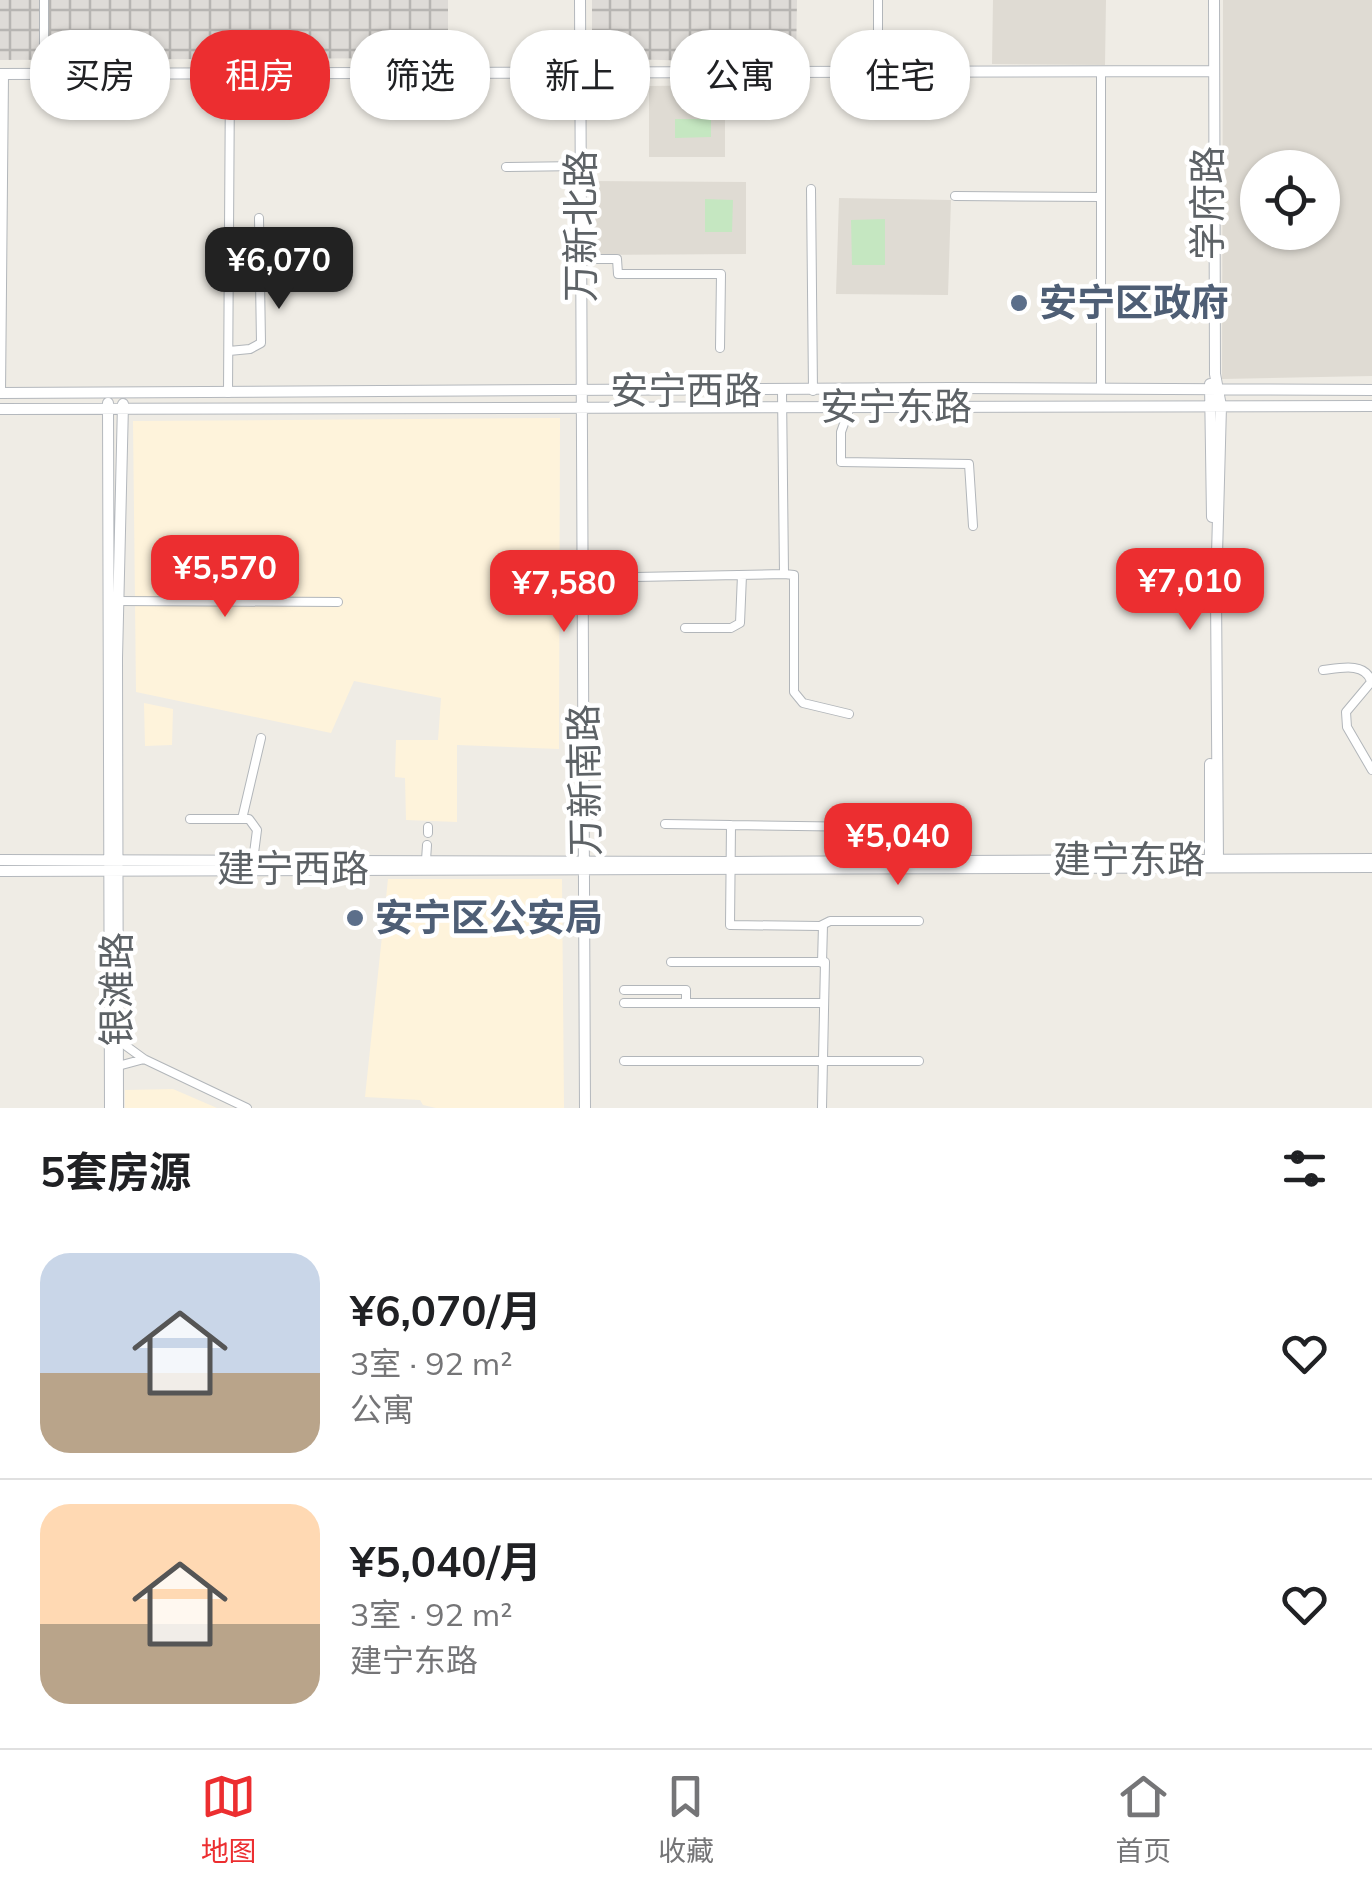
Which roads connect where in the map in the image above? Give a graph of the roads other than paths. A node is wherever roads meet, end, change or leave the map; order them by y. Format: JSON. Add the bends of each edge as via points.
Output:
{"nodes":[{"id":1,"x":44,"y":0,"type":"edge"},
{"id":2,"x":580,"y":0,"type":"edge"},
{"id":3,"x":878,"y":0,"type":"edge"},
{"id":4,"x":1211,"y":0,"type":"edge"},
{"id":5,"x":44,"y":30,"type":"edge"},
{"id":6,"x":580,"y":30,"type":"edge"},
{"id":7,"x":878,"y":30,"type":"edge"},
{"id":8,"x":650,"y":71,"type":"edge"},
{"id":9,"x":830,"y":71,"type":"edge"},
{"id":10,"x":970,"y":71,"type":"edge"},
{"id":11,"x":1101,"y":71,"type":"junction"},
{"id":12,"x":1210,"y":71,"type":"junction"},
{"id":13,"x":510,"y":72,"type":"edge"},
{"id":14,"x":30,"y":73,"type":"edge"},
{"id":15,"x":330,"y":73,"type":"edge"},
{"id":16,"x":2,"y":74,"type":"edge"},
{"id":17,"x":230,"y":120,"type":"edge"},
{"id":18,"x":581,"y":120,"type":"edge"},
{"id":19,"x":506,"y":166,"type":"dead end"},
{"id":20,"x":581,"y":166,"type":"junction"},
{"id":21,"x":811,"y":189,"type":"dead end"},
{"id":22,"x":955,"y":196,"type":"dead end"},
{"id":23,"x":1102,"y":197,"type":"junction"},
{"id":24,"x":259,"y":218,"type":"dead end"},
{"id":25,"x":582,"y":259,"type":"junction"},
{"id":26,"x":720,"y":348,"type":"dead end"},
{"id":27,"x":229,"y":351,"type":"junction"},
{"id":28,"x":1101,"y":388,"type":"junction"},
{"id":29,"x":1215,"y":390,"type":"junction"},
{"id":30,"x":1250,"y":390,"type":"junction"},
{"id":31,"x":1372,"y":390,"type":"edge"},
{"id":32,"x":782,"y":391,"type":"junction"},
{"id":33,"x":813,"y":391,"type":"junction"},
{"id":34,"x":108,"y":392,"type":"junction"},
{"id":35,"x":124,"y":392,"type":"junction"},
{"id":36,"x":152,"y":392,"type":"junction"},
{"id":37,"x":581,"y":392,"type":"junction"},
{"id":38,"x":1,"y":393,"type":"edge"},
{"id":39,"x":76,"y":393,"type":"junction"},
{"id":40,"x":228,"y":393,"type":"junction"},
{"id":41,"x":1215,"y":406,"type":"junction"},
{"id":42,"x":1250,"y":406,"type":"junction"},
{"id":43,"x":1372,"y":406,"type":"edge"},
{"id":44,"x":582,"y":407,"type":"junction"},
{"id":45,"x":782,"y":407,"type":"junction"},
{"id":46,"x":850,"y":407,"type":"junction"},
{"id":47,"x":74,"y":408,"type":"junction"},
{"id":48,"x":108,"y":408,"type":"junction"},
{"id":49,"x":122,"y":408,"type":"junction"},
{"id":50,"x":151,"y":408,"type":"junction"},
{"id":51,"x":0,"y":409,"type":"edge"},
{"id":52,"x":972,"y":526,"type":"dead end"},
{"id":53,"x":784,"y":574,"type":"junction"},
{"id":54,"x":742,"y":575,"type":"junction"},
{"id":55,"x":584,"y":578,"type":"junction"},
{"id":56,"x":115,"y":601,"type":"junction"},
{"id":57,"x":338,"y":602,"type":"dead end"},
{"id":58,"x":686,"y":628,"type":"dead end"},
{"id":59,"x":1324,"y":670,"type":"dead end"},
{"id":60,"x":1372,"y":681,"type":"edge"},
{"id":61,"x":849,"y":714,"type":"dead end"},
{"id":62,"x":261,"y":738,"type":"dead end"},
{"id":63,"x":1372,"y":770,"type":"edge"},
{"id":64,"x":190,"y":819,"type":"dead end"},
{"id":65,"x":242,"y":819,"type":"junction"},
{"id":66,"x":664,"y":824,"type":"dead end"},
{"id":67,"x":731,"y":825,"type":"junction"},
{"id":68,"x":868,"y":827,"type":"dead end"},
{"id":69,"x":427,"y":845,"type":"dead end"},
{"id":70,"x":1372,"y":859,"type":"edge"},
{"id":71,"x":0,"y":860,"type":"edge"},
{"id":72,"x":426,"y":860,"type":"junction"},
{"id":73,"x":254,"y":861,"type":"junction"},
{"id":74,"x":1214,"y":864,"type":"junction"},
{"id":75,"x":112,"y":865,"type":"junction"},
{"id":76,"x":586,"y":866,"type":"junction"},
{"id":77,"x":733,"y":866,"type":"junction"},
{"id":78,"x":1372,"y":868,"type":"edge"},
{"id":79,"x":0,"y":870,"type":"edge"},
{"id":80,"x":919,"y":920,"type":"dead end"},
{"id":81,"x":823,"y":925,"type":"junction"},
{"id":82,"x":670,"y":962,"type":"dead end"},
{"id":83,"x":822,"y":962,"type":"junction"},
{"id":84,"x":624,"y":990,"type":"dead end"},
{"id":85,"x":624,"y":1003,"type":"dead end"},
{"id":86,"x":686,"y":1003,"type":"junction"},
{"id":87,"x":824,"y":1004,"type":"junction"},
{"id":88,"x":118,"y":1040,"type":"junction"},
{"id":89,"x":144,"y":1059,"type":"junction"},
{"id":90,"x":624,"y":1061,"type":"dead end"},
{"id":91,"x":823,"y":1061,"type":"junction"},
{"id":92,"x":919,"y":1061,"type":"dead end"},
{"id":93,"x":118,"y":1066,"type":"junction"},
{"id":94,"x":110,"y":1108,"type":"edge"},
{"id":95,"x":118,"y":1108,"type":"edge"},
{"id":96,"x":247,"y":1108,"type":"edge"},
{"id":97,"x":585,"y":1108,"type":"edge"},
{"id":98,"x":822,"y":1108,"type":"edge"}],
"edges":[{"from":1,"to":5,"type":"street"},
{"from":2,"to":6,"type":"main road","name":"万新北路"},
{"from":3,"to":7,"type":"street"},
{"from":4,"to":12,"type":"main road","name":"学府路"},
{"from":8,"to":9,"type":"main road"},
{"from":10,"to":11,"type":"main road"},
{"from":11,"to":12,"type":"main road"},
{"from":11,"to":23,"type":"street"},
{"from":12,"to":29,"type":"main road","name":"学府路"},
{"from":13,"to":15,"type":"main road"},
{"from":14,"to":16,"type":"main road"},
{"from":16,"to":38,"type":"street"},
{"from":17,"to":27,"type":"street"},
{"from":18,"to":20,"type":"main road","name":"万新北路"},
{"from":19,"to":20,"type":"street"},
{"from":20,"to":25,"type":"main road","name":"万新北路"},
{"from":21,"to":33,"type":"street"},
{"from":22,"to":23,"type":"street"},
{"from":23,"to":28,"type":"street"},
{"from":24,"to":27,"type":"street","via":[[261,344]]},
{"from":25,"to":26,"type":"street","via":[[617,258],[618,274],[721,274]]},
{"from":25,"to":37,"type":"main road","name":"万新北路"},
{"from":27,"to":40,"type":"street"},
{"from":28,"to":29,"type":"main road","name":"安宁西路"},
{"from":28,"to":33,"type":"main road","name":"安宁西路"},
{"from":29,"to":30,"type":"main road","name":"安宁西路"},
{"from":29,"to":41,"type":"main road","name":"学府路"},
{"from":30,"to":31,"type":"main road","name":"安宁西路"},
{"from":30,"to":42,"type":"main road"},
{"from":32,"to":33,"type":"main road","name":"安宁西路"},
{"from":32,"to":37,"type":"main road","name":"安宁西路"},
{"from":32,"to":45,"type":"street"},
{"from":34,"to":35,"type":"main road","name":"安宁西路"},
{"from":34,"to":39,"type":"main road","name":"安宁西路"},
{"from":34,"to":48,"type":"main road"},
{"from":35,"to":36,"type":"main road","name":"安宁西路"},
{"from":35,"to":49,"type":"main road"},
{"from":36,"to":40,"type":"main road","name":"安宁西路"},
{"from":36,"to":50,"type":"main road"},
{"from":37,"to":40,"type":"main road","name":"安宁西路"},
{"from":37,"to":44,"type":"main road","name":"万新南路"},
{"from":38,"to":39,"type":"main road","name":"安宁西路"},
{"from":39,"to":47,"type":"main road"},
{"from":41,"to":42,"type":"main road","name":"安宁东路"},
{"from":41,"to":46,"type":"main road","name":"安宁东路"},
{"from":41,"to":74,"type":"main road","name":"学府路"},
{"from":42,"to":43,"type":"main road","name":"安宁东路"},
{"from":44,"to":45,"type":"main road","name":"安宁东路"},
{"from":44,"to":50,"type":"main road","name":"安宁东路"},
{"from":44,"to":55,"type":"main road","name":"万新南路"},
{"from":45,"to":46,"type":"main road","name":"安宁东路"},
{"from":45,"to":53,"type":"street"},
{"from":46,"to":52,"type":"street","via":[[841,462],[969,464]]},
{"from":47,"to":48,"type":"main road","name":"安宁东路"},
{"from":47,"to":51,"type":"main road","name":"安宁东路"},
{"from":48,"to":49,"type":"main road","name":"安宁东路"},
{"from":48,"to":56,"type":"main road"},
{"from":49,"to":50,"type":"main road","name":"安宁东路"},
{"from":49,"to":56,"type":"main road"},
{"from":53,"to":54,"type":"street"},
{"from":53,"to":61,"type":"street","via":[[794,574],[794,692],[803,703]]},
{"from":54,"to":55,"type":"street"},
{"from":54,"to":58,"type":"street","via":[[740,623]]},
{"from":55,"to":76,"type":"main road","name":"万新南路"},
{"from":56,"to":57,"type":"street"},
{"from":56,"to":75,"type":"main road"},
{"from":59,"to":60,"type":"street","via":[[1362,669]]},
{"from":60,"to":63,"type":"street","via":[[1346,712],[1346,727]]},
{"from":62,"to":65,"type":"street"},
{"from":64,"to":65,"type":"street"},
{"from":65,"to":73,"type":"street","via":[[257,830]]},
{"from":66,"to":67,"type":"street"},
{"from":67,"to":68,"type":"street"},
{"from":67,"to":77,"type":"street"},
{"from":69,"to":72,"type":"street"},
{"from":70,"to":74,"type":"main road","name":"建宁东路"},
{"from":71,"to":75,"type":"main road","name":"建宁西路"},
{"from":72,"to":73,"type":"main road","name":"建宁西路"},
{"from":72,"to":76,"type":"main road","name":"建宁西路"},
{"from":73,"to":75,"type":"main road","name":"建宁西路"},
{"from":74,"to":77,"type":"main road","name":"建宁东路"},
{"from":74,"to":78,"type":"main road","name":"建宁东路"},
{"from":75,"to":76,"type":"main road","name":"建宁西路"},
{"from":75,"to":79,"type":"main road","name":"建宁西路"},
{"from":75,"to":88,"type":"main road","name":"银滩路"},
{"from":75,"to":94,"type":"main road","name":"银滩路"},
{"from":76,"to":77,"type":"main road","name":"建宁东路"},
{"from":76,"to":97,"type":"main road","name":"万新南路"},
{"from":77,"to":81,"type":"street","via":[[730,925]]},
{"from":80,"to":81,"type":"street"},
{"from":81,"to":83,"type":"street"},
{"from":82,"to":83,"type":"street"},
{"from":83,"to":87,"type":"street"},
{"from":84,"to":86,"type":"street","via":[[686,990]]},
{"from":85,"to":86,"type":"street"},
{"from":86,"to":87,"type":"street"},
{"from":87,"to":91,"type":"street"},
{"from":88,"to":89,"type":"street"},
{"from":88,"to":93,"type":"main road","name":"银滩路"},
{"from":89,"to":93,"type":"street"},
{"from":89,"to":96,"type":"street"},
{"from":90,"to":91,"type":"street"},
{"from":91,"to":92,"type":"street"},
{"from":91,"to":98,"type":"street"},
{"from":93,"to":95,"type":"main road","name":"银滩路"}]}
